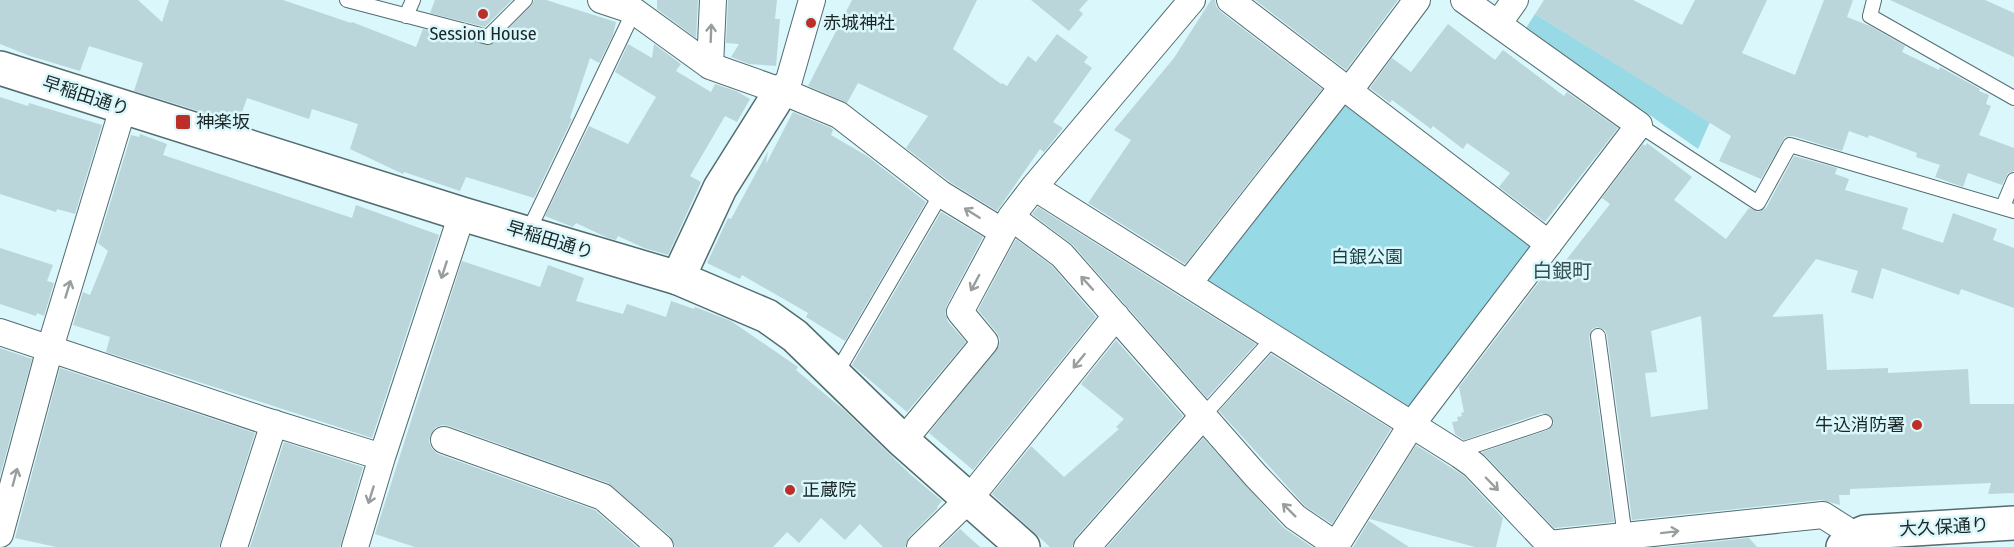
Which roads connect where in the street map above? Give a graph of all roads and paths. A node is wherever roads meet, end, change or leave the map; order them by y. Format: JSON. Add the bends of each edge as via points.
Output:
{"nodes":[{"id":1,"x":347,"y":0,"type":"edge"},
{"id":2,"x":412,"y":0,"type":"edge"},
{"id":3,"x":525,"y":0,"type":"edge"},
{"id":4,"x":602,"y":0,"type":"edge"},
{"id":5,"x":712,"y":0,"type":"edge"},
{"id":6,"x":812,"y":0,"type":"edge"},
{"id":7,"x":1192,"y":0,"type":"edge"},
{"id":8,"x":1230,"y":0,"type":"edge"},
{"id":9,"x":1417,"y":0,"type":"edge"},
{"id":10,"x":1464,"y":0,"type":"edge"},
{"id":11,"x":1515,"y":0,"type":"edge"},
{"id":12,"x":1874,"y":0,"type":"edge"},
{"id":13,"x":634,"y":11,"type":"junction"},
{"id":14,"x":406,"y":16,"type":"junction"},
{"id":15,"x":1498,"y":24,"type":"junction"},
{"id":16,"x":710,"y":66,"type":"junction"},
{"id":17,"x":0,"y":69,"type":"edge"},
{"id":18,"x":1346,"y":89,"type":"junction"},
{"id":19,"x":781,"y":91,"type":"junction"},
{"id":20,"x":2014,"y":98,"type":"edge"},
{"id":21,"x":123,"y":108,"type":"junction"},
{"id":22,"x":1639,"y":124,"type":"junction"},
{"id":23,"x":2014,"y":180,"type":"edge"},
{"id":24,"x":1034,"y":187,"type":"junction"},
{"id":25,"x":941,"y":194,"type":"junction"},
{"id":26,"x":2009,"y":208,"type":"edge"},
{"id":27,"x":462,"y":214,"type":"junction"},
{"id":28,"x":1007,"y":224,"type":"junction"},
{"id":29,"x":527,"y":234,"type":"junction"},
{"id":30,"x":1549,"y":244,"type":"junction"},
{"id":31,"x":678,"y":278,"type":"junction"},
{"id":32,"x":1188,"y":284,"type":"junction"},
{"id":33,"x":1116,"y":316,"type":"junction"},
{"id":34,"x":0,"y":332,"type":"edge"},
{"id":35,"x":1276,"y":335,"type":"junction"},
{"id":36,"x":1598,"y":336,"type":"dead end"},
{"id":37,"x":50,"y":348,"type":"junction"},
{"id":38,"x":836,"y":374,"type":"junction"},
{"id":39,"x":1203,"y":416,"type":"junction"},
{"id":40,"x":1545,"y":422,"type":"dead end"},
{"id":41,"x":274,"y":423,"type":"junction"},
{"id":42,"x":1412,"y":424,"type":"junction"},
{"id":43,"x":444,"y":440,"type":"dead end"},
{"id":44,"x":903,"y":441,"type":"junction"},
{"id":45,"x":1460,"y":456,"type":"junction"},
{"id":46,"x":382,"y":457,"type":"junction"},
{"id":47,"x":969,"y":499,"type":"junction"},
{"id":48,"x":2014,"y":523,"type":"edge"},
{"id":49,"x":0,"y":534,"type":"edge"},
{"id":50,"x":1625,"y":537,"type":"junction"},
{"id":51,"x":1849,"y":542,"type":"edge"},
{"id":52,"x":1336,"y":546,"type":"edge"},
{"id":53,"x":1548,"y":546,"type":"edge"},
{"id":54,"x":234,"y":547,"type":"edge"},
{"id":55,"x":355,"y":547,"type":"edge"},
{"id":56,"x":660,"y":547,"type":"edge"},
{"id":57,"x":920,"y":547,"type":"edge"},
{"id":58,"x":1023,"y":547,"type":"edge"},
{"id":59,"x":1087,"y":547,"type":"edge"}],
"edges":[{"from":1,"to":14,"type":"lane"},
{"from":2,"to":14,"type":"lane"},
{"from":3,"to":14,"type":"lane","via":[[488,37]]},
{"from":4,"to":13,"type":"street"},
{"from":16,"to":5,"type":"street","one_way":true},
{"from":6,"to":19,"type":"street","via":[[789,80]]},
{"from":7,"to":24,"type":"street"},
{"from":8,"to":18,"type":"street"},
{"from":9,"to":18,"type":"street"},
{"from":10,"to":15,"type":"street"},
{"from":11,"to":15,"type":"street"},
{"from":12,"to":20,"type":"lane","via":[[1870,16]]},
{"from":13,"to":16,"type":"street"},
{"from":13,"to":29,"type":"lane"},
{"from":15,"to":22,"type":"street"},
{"from":16,"to":19,"type":"street"},
{"from":17,"to":21,"type":"main road","name":"早稲田通り"},
{"from":18,"to":30,"type":"street"},
{"from":18,"to":32,"type":"street"},
{"from":19,"to":25,"type":"street","via":[[839,115]]},
{"from":19,"to":31,"type":"main road","via":[[720,188]]},
{"from":21,"to":27,"type":"main road","name":"早稲田通り"},
{"from":37,"to":21,"type":"street","one_way":true},
{"from":22,"to":26,"type":"lane","via":[[1758,203],[1790,145]]},
{"from":22,"to":30,"type":"street"},
{"from":23,"to":26,"type":"lane"},
{"from":24,"to":28,"type":"street"},
{"from":24,"to":32,"type":"street"},
{"from":28,"to":25,"type":"street","one_way":true},
{"from":25,"to":38,"type":"lane"},
{"from":27,"to":29,"type":"main road","name":"早稲田通り"},
{"from":27,"to":46,"type":"street","one_way":true},
{"from":33,"to":28,"type":"street","one_way":true,"via":[[1062,255]]},
{"from":28,"to":44,"type":"street","one_way":true,"via":[[960,312],[985,342]]},
{"from":29,"to":31,"type":"main road","name":"早稲田通り"},
{"from":30,"to":42,"type":"street"},
{"from":31,"to":38,"type":"main road","name":"早稲田通り","via":[[767,316]]},
{"from":32,"to":35,"type":"street"},
{"from":33,"to":39,"type":"street"},
{"from":33,"to":47,"type":"street","one_way":true},
{"from":34,"to":37,"type":"street"},
{"from":35,"to":39,"type":"lane"},
{"from":35,"to":42,"type":"street"},
{"from":36,"to":50,"type":"lane"},
{"from":37,"to":41,"type":"street"},
{"from":49,"to":37,"type":"street","one_way":true},
{"from":38,"to":44,"type":"main road","name":"早稲田通り"},
{"from":52,"to":39,"type":"street","one_way":true,"via":[[1295,517]]},
{"from":39,"to":59,"type":"street"},
{"from":40,"to":45,"type":"lane","via":[[1464,449]]},
{"from":41,"to":46,"type":"street"},
{"from":41,"to":54,"type":"street"},
{"from":42,"to":45,"type":"street"},
{"from":42,"to":52,"type":"street"},
{"from":43,"to":56,"type":"street","via":[[603,497]]},
{"from":44,"to":47,"type":"main road","name":"早稲田通り"},
{"from":45,"to":53,"type":"street","one_way":true,"via":[[1474,465]]},
{"from":46,"to":55,"type":"street","one_way":true},
{"from":47,"to":57,"type":"street"},
{"from":47,"to":58,"type":"main road","name":"早稲田通り"},
{"from":48,"to":51,"type":"main road","name":"大久保通り","via":[[1865,532]]},
{"from":50,"to":51,"type":"street","one_way":true,"via":[[1823,515]]},
{"from":50,"to":53,"type":"street"}]}
